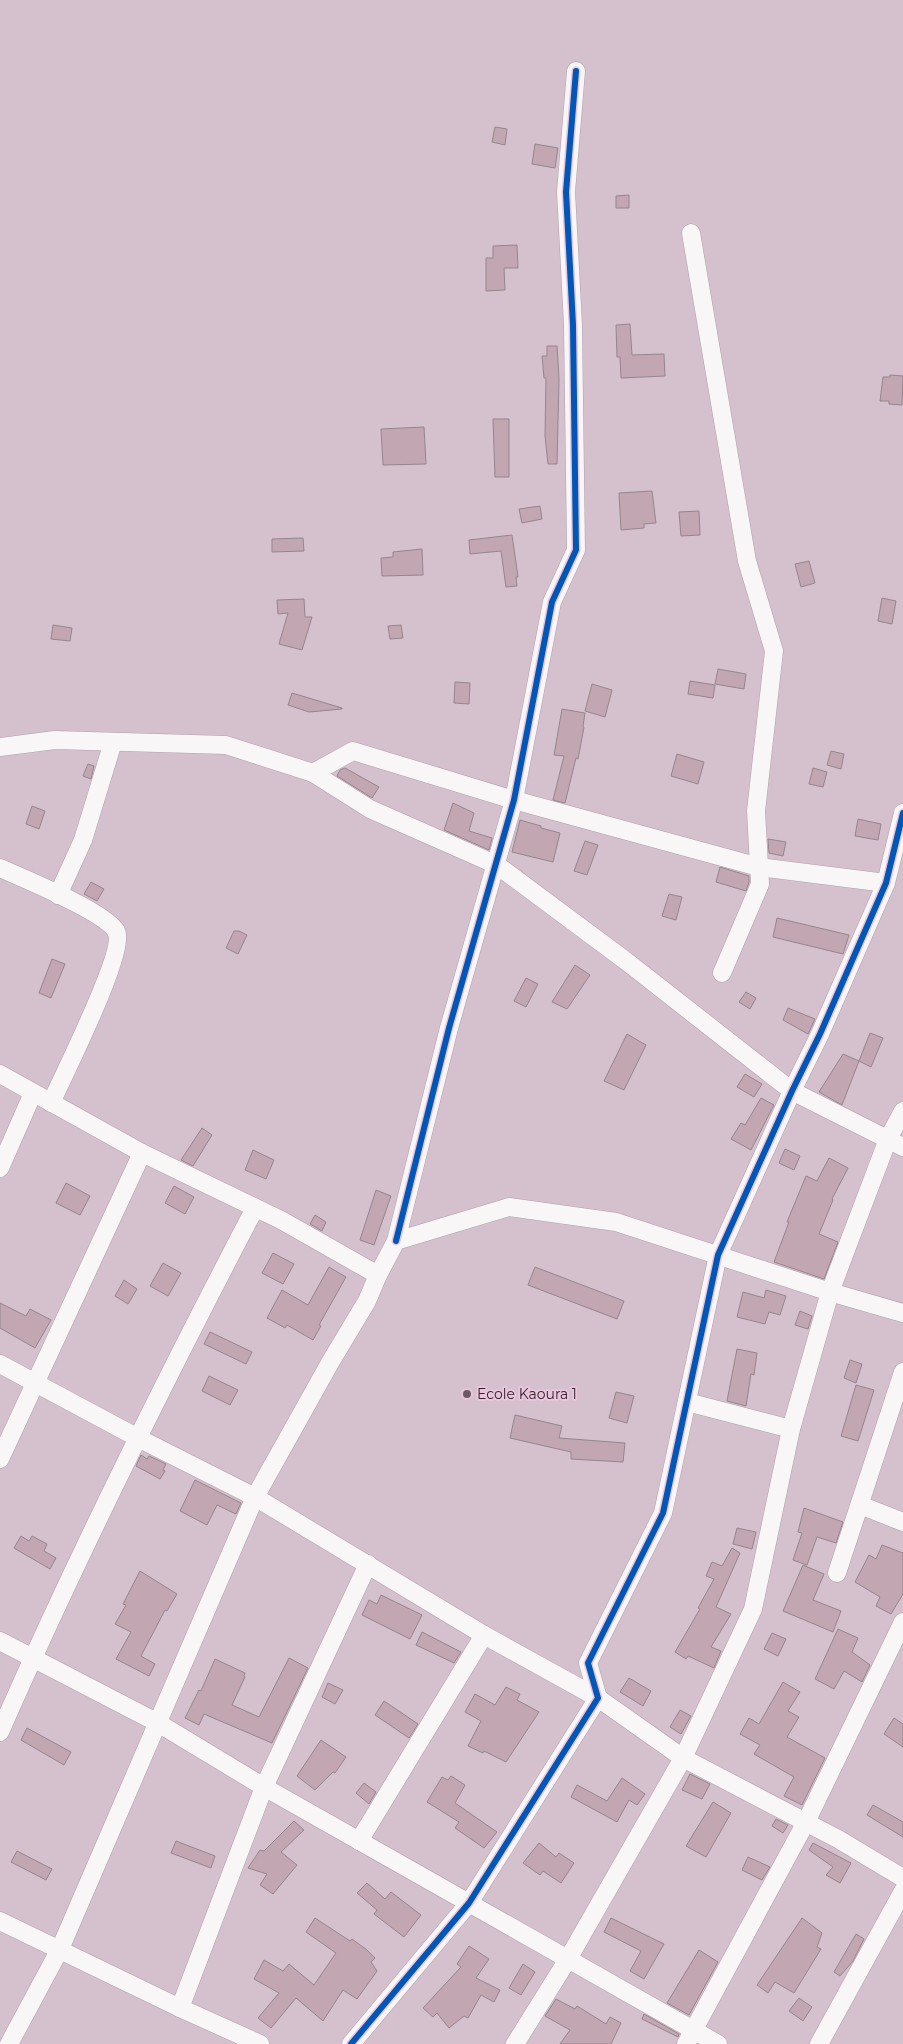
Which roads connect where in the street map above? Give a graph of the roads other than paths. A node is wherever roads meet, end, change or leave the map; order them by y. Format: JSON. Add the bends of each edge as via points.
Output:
{"nodes":[{"id":1,"x":576,"y":71,"type":"dead end"},
{"id":2,"x":691,"y":233,"type":"dead end"},
{"id":3,"x":113,"y":742,"type":"junction"},
{"id":4,"x":0,"y":747,"type":"edge"},
{"id":5,"x":313,"y":773,"type":"junction"},
{"id":6,"x":514,"y":800,"type":"junction"},
{"id":7,"x":903,"y":812,"type":"edge"},
{"id":8,"x":497,"y":865,"type":"junction"},
{"id":9,"x":759,"y":867,"type":"junction"},
{"id":10,"x":0,"y":868,"type":"edge"},
{"id":11,"x":886,"y":883,"type":"junction"},
{"id":12,"x":58,"y":895,"type":"junction"},
{"id":13,"x":722,"y":973,"type":"dead end"},
{"id":14,"x":0,"y":1074,"type":"edge"},
{"id":15,"x":792,"y":1091,"type":"junction"},
{"id":16,"x":33,"y":1093,"type":"junction"},
{"id":17,"x":51,"y":1103,"type":"junction"},
{"id":18,"x":903,"y":1111,"type":"edge"},
{"id":19,"x":895,"y":1143,"type":"edge"},
{"id":20,"x":142,"y":1152,"type":"junction"},
{"id":21,"x":0,"y":1168,"type":"edge"},
{"id":22,"x":255,"y":1208,"type":"junction"},
{"id":23,"x":396,"y":1241,"type":"junction"},
{"id":24,"x":718,"y":1255,"type":"junction"},
{"id":25,"x":378,"y":1275,"type":"junction"},
{"id":26,"x":830,"y":1292,"type":"junction"},
{"id":27,"x":903,"y":1313,"type":"edge"},
{"id":28,"x":0,"y":1364,"type":"edge"},
{"id":29,"x":903,"y":1372,"type":"edge"},
{"id":30,"x":36,"y":1382,"type":"junction"},
{"id":31,"x":687,"y":1402,"type":"junction"},
{"id":32,"x":790,"y":1429,"type":"junction"},
{"id":33,"x":138,"y":1438,"type":"junction"},
{"id":34,"x":0,"y":1459,"type":"edge"},
{"id":35,"x":256,"y":1497,"type":"junction"},
{"id":36,"x":860,"y":1505,"type":"junction"},
{"id":37,"x":903,"y":1522,"type":"edge"},
{"id":38,"x":368,"y":1564,"type":"junction"},
{"id":39,"x":837,"y":1573,"type":"dead end"},
{"id":40,"x":903,"y":1622,"type":"edge"},
{"id":41,"x":484,"y":1635,"type":"junction"},
{"id":42,"x":0,"y":1641,"type":"edge"},
{"id":43,"x":33,"y":1657,"type":"junction"},
{"id":44,"x":598,"y":1698,"type":"junction"},
{"id":45,"x":158,"y":1723,"type":"junction"},
{"id":46,"x":0,"y":1732,"type":"edge"},
{"id":47,"x":683,"y":1758,"type":"junction"},
{"id":48,"x":264,"y":1788,"type":"junction"},
{"id":49,"x":806,"y":1822,"type":"junction"},
{"id":50,"x":359,"y":1841,"type":"junction"},
{"id":51,"x":903,"y":1878,"type":"edge"},
{"id":52,"x":903,"y":1891,"type":"edge"},
{"id":53,"x":470,"y":1903,"type":"junction"},
{"id":54,"x":0,"y":1921,"type":"edge"},
{"id":55,"x":60,"y":1949,"type":"junction"},
{"id":56,"x":568,"y":1959,"type":"junction"},
{"id":57,"x":180,"y":2008,"type":"junction"},
{"id":58,"x":690,"y":2037,"type":"edge"},
{"id":59,"x":9,"y":2044,"type":"edge"},
{"id":60,"x":260,"y":2044,"type":"edge"},
{"id":61,"x":351,"y":2044,"type":"edge"},
{"id":62,"x":515,"y":2044,"type":"edge"},
{"id":63,"x":718,"y":2044,"type":"edge"},
{"id":64,"x":819,"y":2044,"type":"edge"}],
"edges":[{"from":1,"to":6,"type":"street","via":[[566,192],[573,324],[576,550],[552,602]]},
{"from":2,"to":9,"type":"street","via":[[747,561],[774,651],[756,811]]},
{"from":3,"to":4,"type":"street","via":[[55,740]]},
{"from":3,"to":5,"type":"street","via":[[226,745]]},
{"from":3,"to":12,"type":"street","via":[[83,840]]},
{"from":5,"to":6,"type":"street","via":[[353,751]]},
{"from":5,"to":8,"type":"street","via":[[370,809]]},
{"from":6,"to":8,"type":"street"},
{"from":6,"to":9,"type":"street"},
{"from":7,"to":11,"type":"street"},
{"from":8,"to":15,"type":"street"},
{"from":8,"to":23,"type":"street","via":[[450,1028]]},
{"from":9,"to":11,"type":"street"},
{"from":9,"to":13,"type":"street","via":[[760,884]]},
{"from":10,"to":12,"type":"street"},
{"from":11,"to":15,"type":"street"},
{"from":12,"to":17,"type":"street","via":[[93,912],[115,930],[118,937],[100,996]]},
{"from":14,"to":16,"type":"street"},
{"from":15,"to":19,"type":"street"},
{"from":15,"to":24,"type":"street"},
{"from":16,"to":17,"type":"street"},
{"from":16,"to":21,"type":"street"},
{"from":17,"to":20,"type":"street"},
{"from":18,"to":19,"type":"street"},
{"from":19,"to":26,"type":"street"},
{"from":20,"to":22,"type":"street"},
{"from":20,"to":30,"type":"street"},
{"from":22,"to":25,"type":"street"},
{"from":22,"to":33,"type":"street"},
{"from":23,"to":24,"type":"street","via":[[510,1207],[616,1222]]},
{"from":23,"to":25,"type":"street"},
{"from":24,"to":26,"type":"street"},
{"from":24,"to":31,"type":"street"},
{"from":25,"to":35,"type":"street","via":[[367,1301]]},
{"from":26,"to":27,"type":"street"},
{"from":26,"to":32,"type":"street"},
{"from":28,"to":30,"type":"street"},
{"from":29,"to":36,"type":"street"},
{"from":30,"to":33,"type":"street"},
{"from":30,"to":34,"type":"street"},
{"from":31,"to":32,"type":"street"},
{"from":31,"to":44,"type":"street","via":[[664,1514],[588,1663]]},
{"from":32,"to":47,"type":"street","via":[[753,1609]]},
{"from":33,"to":35,"type":"street"},
{"from":33,"to":43,"type":"street"},
{"from":35,"to":38,"type":"street"},
{"from":35,"to":45,"type":"street"},
{"from":36,"to":37,"type":"street"},
{"from":36,"to":39,"type":"street"},
{"from":38,"to":41,"type":"street"},
{"from":38,"to":48,"type":"street"},
{"from":40,"to":49,"type":"street"},
{"from":41,"to":44,"type":"street"},
{"from":41,"to":50,"type":"street"},
{"from":42,"to":43,"type":"street"},
{"from":43,"to":45,"type":"street"},
{"from":43,"to":46,"type":"street"},
{"from":44,"to":47,"type":"street"},
{"from":44,"to":53,"type":"street"},
{"from":45,"to":48,"type":"street"},
{"from":45,"to":55,"type":"street"},
{"from":47,"to":49,"type":"street"},
{"from":47,"to":56,"type":"street"},
{"from":48,"to":50,"type":"street"},
{"from":48,"to":57,"type":"street"},
{"from":49,"to":51,"type":"street"},
{"from":49,"to":58,"type":"street"},
{"from":50,"to":53,"type":"street"},
{"from":52,"to":64,"type":"street"},
{"from":53,"to":56,"type":"street"},
{"from":53,"to":61,"type":"street"},
{"from":54,"to":55,"type":"street"},
{"from":55,"to":57,"type":"street"},
{"from":55,"to":59,"type":"street"},
{"from":56,"to":58,"type":"street"},
{"from":56,"to":62,"type":"street"},
{"from":57,"to":60,"type":"street"},
{"from":58,"to":63,"type":"street"}]}
